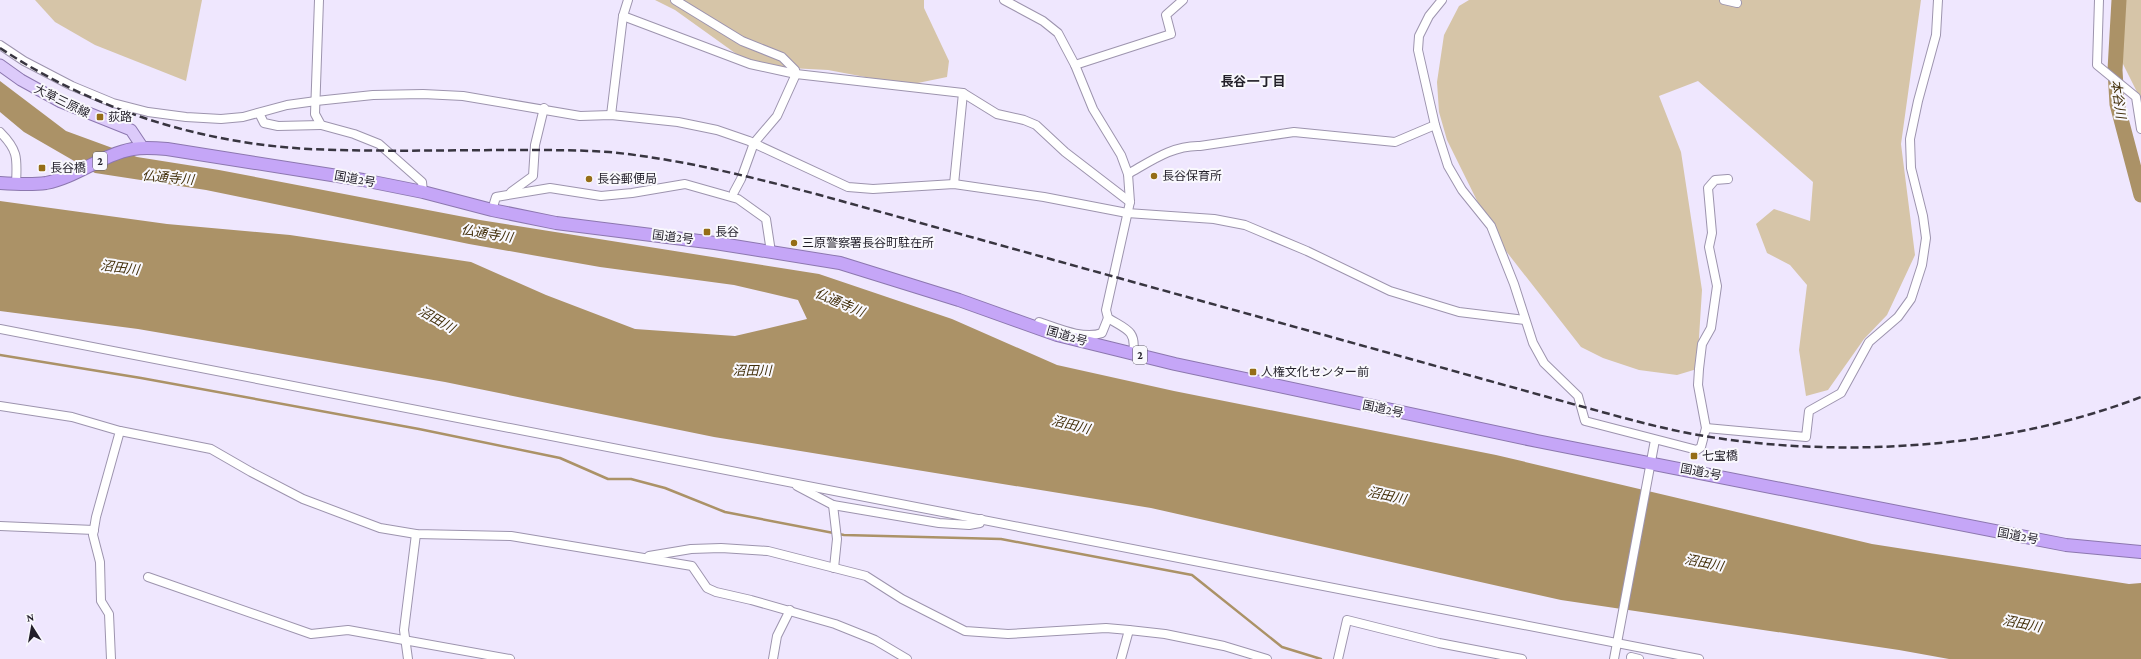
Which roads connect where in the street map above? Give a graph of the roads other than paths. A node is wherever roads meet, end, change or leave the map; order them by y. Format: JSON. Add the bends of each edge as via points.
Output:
{"nodes":[{"id":1,"x":319,"y":0,"type":"edge"},
{"id":2,"x":628,"y":0,"type":"edge"},
{"id":3,"x":675,"y":0,"type":"edge"},
{"id":4,"x":1004,"y":0,"type":"edge"},
{"id":5,"x":1183,"y":0,"type":"edge"},
{"id":6,"x":1442,"y":0,"type":"edge"},
{"id":7,"x":1724,"y":0,"type":"edge"},
{"id":8,"x":1938,"y":0,"type":"edge"},
{"id":9,"x":2099,"y":0,"type":"edge"},
{"id":10,"x":1737,"y":3,"type":"dead end"},
{"id":11,"x":623,"y":16,"type":"junction"},
{"id":12,"x":0,"y":45,"type":"edge"},
{"id":13,"x":0,"y":65,"type":"edge"},
{"id":14,"x":1075,"y":65,"type":"junction"},
{"id":15,"x":796,"y":74,"type":"junction"},
{"id":16,"x":963,"y":93,"type":"junction"},
{"id":17,"x":316,"y":101,"type":"junction"},
{"id":18,"x":544,"y":108,"type":"junction"},
{"id":19,"x":259,"y":113,"type":"junction"},
{"id":20,"x":611,"y":115,"type":"junction"},
{"id":21,"x":321,"y":125,"type":"junction"},
{"id":22,"x":1435,"y":125,"type":"junction"},
{"id":23,"x":2141,"y":129,"type":"edge"},
{"id":24,"x":0,"y":132,"type":"edge"},
{"id":25,"x":754,"y":143,"type":"junction"},
{"id":26,"x":138,"y":148,"type":"junction"},
{"id":27,"x":1128,"y":174,"type":"junction"},
{"id":28,"x":1728,"y":179,"type":"dead end"},
{"id":29,"x":0,"y":183,"type":"edge"},
{"id":30,"x":16,"y":184,"type":"junction"},
{"id":31,"x":954,"y":184,"type":"junction"},
{"id":32,"x":710,"y":190,"type":"junction"},
{"id":33,"x":423,"y":192,"type":"junction"},
{"id":34,"x":734,"y":192,"type":"junction"},
{"id":35,"x":506,"y":195,"type":"junction"},
{"id":36,"x":1130,"y":202,"type":"junction"},
{"id":37,"x":748,"y":205,"type":"junction"},
{"id":38,"x":492,"y":210,"type":"junction"},
{"id":39,"x":1127,"y":213,"type":"junction"},
{"id":40,"x":771,"y":252,"type":"junction"},
{"id":41,"x":1108,"y":318,"type":"junction"},
{"id":42,"x":1525,"y":320,"type":"junction"},
{"id":43,"x":1030,"y":325,"type":"junction"},
{"id":44,"x":0,"y":330,"type":"edge"},
{"id":45,"x":1132,"y":353,"type":"junction"},
{"id":46,"x":0,"y":406,"type":"edge"},
{"id":47,"x":1706,"y":428,"type":"junction"},
{"id":48,"x":120,"y":431,"type":"junction"},
{"id":49,"x":1655,"y":440,"type":"junction"},
{"id":50,"x":1650,"y":468,"type":"junction"},
{"id":51,"x":796,"y":483,"type":"junction"},
{"id":52,"x":833,"y":505,"type":"junction"},
{"id":53,"x":981,"y":519,"type":"junction"},
{"id":54,"x":0,"y":526,"type":"edge"},
{"id":55,"x":94,"y":530,"type":"junction"},
{"id":56,"x":416,"y":534,"type":"junction"},
{"id":57,"x":2141,"y":552,"type":"edge"},
{"id":58,"x":647,"y":558,"type":"junction"},
{"id":59,"x":834,"y":568,"type":"junction"},
{"id":60,"x":148,"y":577,"type":"dead end"},
{"id":61,"x":790,"y":610,"type":"junction"},
{"id":62,"x":1129,"y":630,"type":"junction"},
{"id":63,"x":1617,"y":640,"type":"junction"},
{"id":64,"x":405,"y":641,"type":"junction"},
{"id":65,"x":1502,"y":657,"type":"edge"},
{"id":66,"x":111,"y":659,"type":"edge"},
{"id":67,"x":408,"y":659,"type":"edge"},
{"id":68,"x":510,"y":659,"type":"edge"},
{"id":69,"x":773,"y":659,"type":"edge"},
{"id":70,"x":907,"y":659,"type":"edge"},
{"id":71,"x":1121,"y":659,"type":"edge"},
{"id":72,"x":1267,"y":659,"type":"edge"},
{"id":73,"x":1338,"y":659,"type":"edge"},
{"id":74,"x":1522,"y":659,"type":"edge"},
{"id":75,"x":1614,"y":659,"type":"edge"},
{"id":76,"x":1700,"y":659,"type":"edge"}],
"edges":[{"from":1,"to":17,"type":"street"},
{"from":2,"to":11,"type":"street"},
{"from":3,"to":15,"type":"street","via":[[742,41],[782,57]]},
{"from":4,"to":14,"type":"street","via":[[1043,21],[1058,33]]},
{"from":5,"to":14,"type":"street","via":[[1166,15],[1171,34]]},
{"from":6,"to":22,"type":"street","via":[[1429,16],[1419,36],[1418,50]]},
{"from":7,"to":10,"type":"street"},
{"from":8,"to":47,"type":"street","via":[[1936,35],[1910,139],[1911,168],[1926,238],[1922,265],[1911,298],[1898,318],[1869,342],[1841,393],[1809,411],[1806,437]]},
{"from":9,"to":23,"type":"street","via":[[2097,65],[2136,97]]},
{"from":11,"to":15,"type":"street","via":[[750,64]]},
{"from":11,"to":20,"type":"street"},
{"from":12,"to":19,"type":"street","via":[[72,86],[113,103],[148,112],[186,117],[221,119]]},
{"from":13,"to":26,"type":"main road","name":"大草三原線","via":[[61,102],[131,130]]},
{"from":14,"to":27,"type":"street","via":[[1093,109],[1121,155]]},
{"from":15,"to":16,"type":"street"},
{"from":15,"to":25,"type":"street","via":[[777,116]]},
{"from":16,"to":31,"type":"street"},
{"from":16,"to":36,"type":"street","via":[[997,114],[1036,125],[1065,152]]},
{"from":17,"to":18,"type":"street","via":[[373,95],[423,94],[463,96]]},
{"from":17,"to":19,"type":"street","via":[[287,105]]},
{"from":17,"to":21,"type":"street","via":[[315,114]]},
{"from":18,"to":20,"type":"street","via":[[580,116]]},
{"from":18,"to":35,"type":"street","via":[[535,145],[533,176]]},
{"from":19,"to":21,"type":"street","via":[[264,124]]},
{"from":20,"to":25,"type":"street","via":[[678,122],[717,130]]},
{"from":21,"to":33,"type":"street","via":[[379,144],[422,182]]},
{"from":22,"to":27,"type":"street","via":[[1395,142],[1294,132],[1189,146],[1169,151]]},
{"from":22,"to":42,"type":"street","via":[[1448,166],[1462,190],[1491,226]]},
{"from":24,"to":30,"type":"street","via":[[17,155]]},
{"from":25,"to":31,"type":"street","via":[[848,187],[872,189]]},
{"from":25,"to":34,"type":"street"},
{"from":26,"to":30,"type":"highway","name":"国道2号","number":"2","via":[[48,182]]},
{"from":26,"to":33,"type":"highway","name":"国道2号","number":"2","via":[[167,149]]},
{"from":27,"to":36,"type":"street"},
{"from":28,"to":47,"type":"street","via":[[1715,180],[1708,188],[1712,233],[1709,246],[1717,286],[1711,328],[1702,344],[1699,369],[1698,385]]},
{"from":29,"to":30,"type":"highway","name":"国道2号","number":"2"},
{"from":31,"to":39,"type":"street","via":[[1044,197]]},
{"from":32,"to":34,"type":"street","via":[[718,187]]},
{"from":32,"to":35,"type":"street","via":[[685,184],[601,196],[550,188]]},
{"from":32,"to":37,"type":"street"},
{"from":33,"to":38,"type":"highway","name":"国道2号","number":"2"},
{"from":34,"to":37,"type":"street","via":[[744,198]]},
{"from":35,"to":38,"type":"street","via":[[496,197]]},
{"from":36,"to":39,"type":"street"},
{"from":37,"to":40,"type":"street","via":[[766,219]]},
{"from":38,"to":40,"type":"highway","name":"国道2号","number":"2","via":[[556,223]]},
{"from":39,"to":41,"type":"street","via":[[1106,310]]},
{"from":39,"to":42,"type":"street","via":[[1214,219],[1245,225],[1308,250],[1390,291],[1459,312]]},
{"from":40,"to":43,"type":"highway","name":"国道2号","number":"2","via":[[840,263]]},
{"from":41,"to":43,"type":"street","via":[[1102,333],[1095,336],[1063,330],[1032,320]]},
{"from":41,"to":45,"type":"street","via":[[1131,332],[1135,342]]},
{"from":42,"to":49,"type":"street","via":[[1533,343],[1544,362],[1578,396],[1585,421]]},
{"from":43,"to":45,"type":"highway","name":"国道2号","number":"2","via":[[1058,335]]},
{"from":44,"to":51,"type":"street"},
{"from":45,"to":50,"type":"highway","name":"国道2号","number":"2","via":[[1529,439]]},
{"from":46,"to":48,"type":"street","via":[[72,417]]},
{"from":47,"to":49,"type":"street","via":[[1701,447],[1697,450]]},
{"from":48,"to":55,"type":"street"},
{"from":48,"to":56,"type":"street","via":[[212,449],[303,499],[380,528]]},
{"from":49,"to":50,"type":"street"},
{"from":50,"to":57,"type":"highway","name":"国道2号","number":"2","via":[[2066,545]]},
{"from":50,"to":63,"type":"street"},
{"from":51,"to":52,"type":"street","via":[[797,487]]},
{"from":51,"to":53,"type":"street"},
{"from":52,"to":53,"type":"street","via":[[939,524],[969,526],[980,523]]},
{"from":52,"to":59,"type":"street","via":[[837,539]]},
{"from":53,"to":63,"type":"street"},
{"from":54,"to":55,"type":"street"},
{"from":55,"to":66,"type":"street","via":[[100,562],[101,602],[110,614]]},
{"from":56,"to":58,"type":"street","via":[[511,536]]},
{"from":56,"to":64,"type":"street","via":[[404,630]]},
{"from":58,"to":59,"type":"street","via":[[691,549],[721,548],[768,551]]},
{"from":58,"to":61,"type":"street","via":[[692,566],[708,588],[716,592]]},
{"from":59,"to":62,"type":"street","via":[[866,576],[902,599],[965,631],[1008,634],[1106,628]]},
{"from":60,"to":64,"type":"street","via":[[311,634],[348,630]]},
{"from":61,"to":69,"type":"street","via":[[777,636]]},
{"from":61,"to":70,"type":"street","via":[[836,624],[875,640]]},
{"from":62,"to":71,"type":"street"},
{"from":62,"to":72,"type":"street","via":[[1165,634],[1224,646]]},
{"from":63,"to":75,"type":"street"},
{"from":63,"to":76,"type":"street"},
{"from":64,"to":67,"type":"street"},
{"from":64,"to":68,"type":"street"},
{"from":65,"to":73,"type":"street","via":[[1347,620]]},
{"from":65,"to":74,"type":"street"}]}
